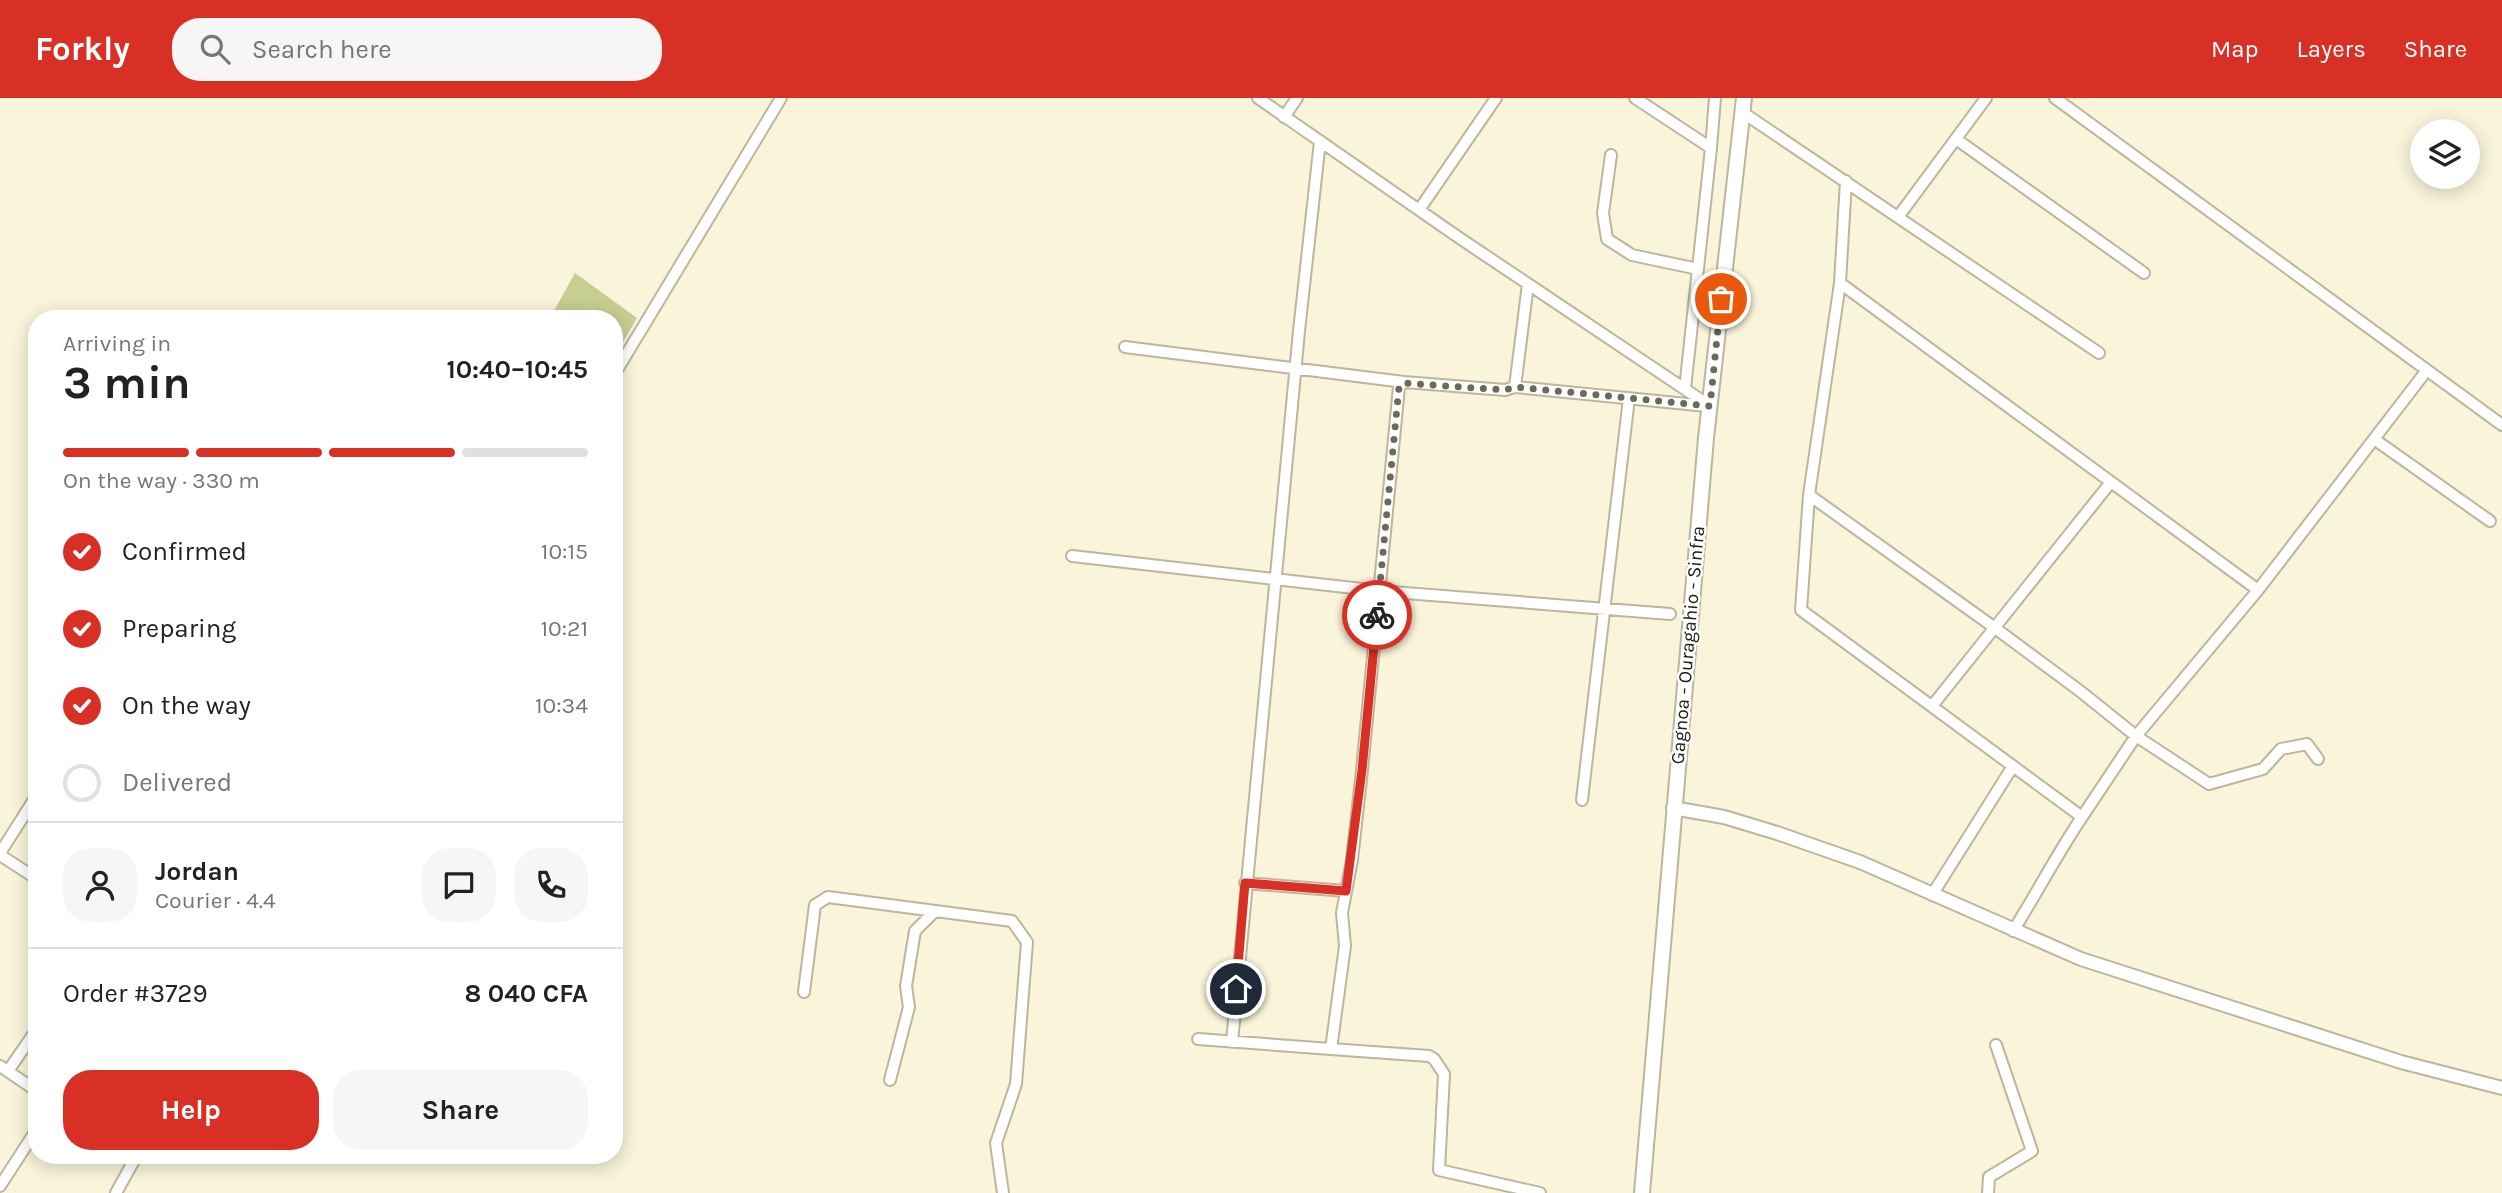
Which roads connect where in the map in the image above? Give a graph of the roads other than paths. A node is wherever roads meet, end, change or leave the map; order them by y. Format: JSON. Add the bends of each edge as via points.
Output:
{"nodes":[{"id":1,"x":781,"y":98,"type":"edge"},
{"id":2,"x":1258,"y":98,"type":"edge"},
{"id":3,"x":1297,"y":98,"type":"edge"},
{"id":4,"x":1496,"y":98,"type":"edge"},
{"id":5,"x":1635,"y":98,"type":"edge"},
{"id":6,"x":1715,"y":98,"type":"edge"},
{"id":7,"x":1986,"y":98,"type":"edge"},
{"id":8,"x":2055,"y":98,"type":"edge"},
{"id":9,"x":1743,"y":105,"type":"edge"},
{"id":10,"x":1284,"y":117,"type":"junction"},
{"id":11,"x":1956,"y":139,"type":"junction"},
{"id":12,"x":1320,"y":141,"type":"junction"},
{"id":13,"x":1711,"y":148,"type":"junction"},
{"id":14,"x":1611,"y":155,"type":"dead end"},
{"id":15,"x":1846,"y":181,"type":"junction"},
{"id":16,"x":1419,"y":210,"type":"junction"},
{"id":17,"x":1899,"y":217,"type":"junction"},
{"id":18,"x":1698,"y":270,"type":"junction"},
{"id":19,"x":2144,"y":274,"type":"dead end"},
{"id":20,"x":1840,"y":283,"type":"junction"},
{"id":21,"x":1528,"y":284,"type":"junction"},
{"id":22,"x":1125,"y":347,"type":"dead end"},
{"id":23,"x":2099,"y":353,"type":"dead end"},
{"id":24,"x":623,"y":360,"type":"edge"},
{"id":25,"x":1296,"y":368,"type":"junction"},
{"id":26,"x":2427,"y":370,"type":"junction"},
{"id":27,"x":1404,"y":383,"type":"junction"},
{"id":28,"x":1516,"y":387,"type":"junction"},
{"id":29,"x":1685,"y":390,"type":"junction"},
{"id":30,"x":1629,"y":398,"type":"junction"},
{"id":31,"x":1710,"y":406,"type":"junction"},
{"id":32,"x":2502,"y":425,"type":"edge"},
{"id":33,"x":2374,"y":439,"type":"junction"},
{"id":34,"x":2112,"y":482,"type":"junction"},
{"id":35,"x":1809,"y":495,"type":"junction"},
{"id":36,"x":2490,"y":521,"type":"dead end"},
{"id":37,"x":1072,"y":556,"type":"dead end"},
{"id":38,"x":1275,"y":580,"type":"junction"},
{"id":39,"x":2258,"y":590,"type":"junction"},
{"id":40,"x":1380,"y":592,"type":"junction"},
{"id":41,"x":1605,"y":609,"type":"junction"},
{"id":42,"x":1670,"y":614,"type":"dead end"},
{"id":43,"x":1995,"y":628,"type":"junction"},
{"id":44,"x":1933,"y":706,"type":"junction"},
{"id":45,"x":2136,"y":736,"type":"junction"},
{"id":46,"x":2318,"y":760,"type":"dead end"},
{"id":47,"x":2013,"y":766,"type":"junction"},
{"id":48,"x":1582,"y":800,"type":"dead end"},
{"id":49,"x":1673,"y":808,"type":"junction"},
{"id":50,"x":28,"y":809,"type":"edge"},
{"id":51,"x":2082,"y":817,"type":"junction"},
{"id":52,"x":0,"y":854,"type":"edge"},
{"id":53,"x":28,"y":873,"type":"edge"},
{"id":54,"x":1245,"y":883,"type":"junction"},
{"id":55,"x":1346,"y":891,"type":"junction"},
{"id":56,"x":1933,"y":895,"type":"junction"},
{"id":57,"x":935,"y":911,"type":"junction"},
{"id":58,"x":2014,"y":931,"type":"junction"},
{"id":59,"x":804,"y":992,"type":"dead end"},
{"id":60,"x":1198,"y":1039,"type":"dead end"},
{"id":61,"x":28,"y":1040,"type":"edge"},
{"id":62,"x":1232,"y":1042,"type":"junction"},
{"id":63,"x":1996,"y":1045,"type":"dead end"},
{"id":64,"x":1331,"y":1049,"type":"junction"},
{"id":65,"x":4,"y":1069,"type":"edge"},
{"id":66,"x":890,"y":1080,"type":"dead end"},
{"id":67,"x":28,"y":1085,"type":"edge"},
{"id":68,"x":2502,"y":1088,"type":"edge"},
{"id":69,"x":28,"y":1143,"type":"edge"},
{"id":70,"x":131,"y":1164,"type":"edge"},
{"id":71,"x":0,"y":1186,"type":"edge"},
{"id":72,"x":116,"y":1193,"type":"edge"},
{"id":73,"x":1003,"y":1193,"type":"edge"},
{"id":74,"x":1540,"y":1193,"type":"edge"},
{"id":75,"x":1642,"y":1193,"type":"edge"},
{"id":76,"x":1988,"y":1193,"type":"edge"}],
"edges":[{"from":1,"to":24,"type":"street"},
{"from":2,"to":10,"type":"street"},
{"from":3,"to":10,"type":"street"},
{"from":4,"to":16,"type":"street"},
{"from":5,"to":13,"type":"street"},
{"from":6,"to":13,"type":"street"},
{"from":7,"to":11,"type":"street"},
{"from":8,"to":26,"type":"street"},
{"from":9,"to":15,"type":"street"},
{"from":9,"to":31,"type":"main road","name":"Gagnoa - Ouragahio - Sinfra"},
{"from":10,"to":12,"type":"street"},
{"from":11,"to":17,"type":"street"},
{"from":11,"to":19,"type":"street"},
{"from":12,"to":16,"type":"street"},
{"from":12,"to":25,"type":"street"},
{"from":13,"to":18,"type":"street"},
{"from":14,"to":18,"type":"street","via":[[1603,213],[1607,239],[1632,255]]},
{"from":15,"to":17,"type":"street"},
{"from":15,"to":20,"type":"street"},
{"from":16,"to":21,"type":"street"},
{"from":17,"to":23,"type":"street"},
{"from":18,"to":29,"type":"street"},
{"from":20,"to":34,"type":"street"},
{"from":20,"to":35,"type":"street"},
{"from":21,"to":28,"type":"street"},
{"from":21,"to":29,"type":"street"},
{"from":22,"to":25,"type":"street"},
{"from":25,"to":27,"type":"street"},
{"from":25,"to":38,"type":"street"},
{"from":26,"to":32,"type":"street"},
{"from":26,"to":33,"type":"street"},
{"from":27,"to":28,"type":"street"},
{"from":27,"to":40,"type":"street","via":[[1399,387]]},
{"from":28,"to":30,"type":"street"},
{"from":29,"to":31,"type":"street"},
{"from":30,"to":31,"type":"street"},
{"from":30,"to":41,"type":"street"},
{"from":31,"to":49,"type":"main road","name":"Gagnoa - Ouragahio - Sinfra"},
{"from":33,"to":36,"type":"street"},
{"from":33,"to":39,"type":"street"},
{"from":34,"to":39,"type":"street"},
{"from":34,"to":43,"type":"street"},
{"from":35,"to":43,"type":"street"},
{"from":35,"to":44,"type":"street","via":[[1801,610]]},
{"from":37,"to":38,"type":"street"},
{"from":38,"to":40,"type":"street"},
{"from":38,"to":54,"type":"street"},
{"from":39,"to":45,"type":"street"},
{"from":40,"to":41,"type":"street"},
{"from":40,"to":55,"type":"street"},
{"from":41,"to":42,"type":"street"},
{"from":41,"to":48,"type":"street"},
{"from":43,"to":44,"type":"street"},
{"from":43,"to":45,"type":"street"},
{"from":44,"to":47,"type":"street"},
{"from":45,"to":46,"type":"street","via":[[2209,784],[2263,769],[2281,749],[2307,744]]},
{"from":45,"to":51,"type":"street"},
{"from":47,"to":51,"type":"street"},
{"from":47,"to":56,"type":"street"},
{"from":49,"to":56,"type":"street","via":[[1777,832]]},
{"from":49,"to":75,"type":"main road","name":"Gagnoa - Ouragahio - Sinfra"},
{"from":50,"to":52,"type":"street"},
{"from":51,"to":58,"type":"street"},
{"from":52,"to":53,"type":"street"},
{"from":54,"to":55,"type":"street"},
{"from":54,"to":62,"type":"street"},
{"from":55,"to":64,"type":"street","via":[[1342,913],[1345,946]]},
{"from":56,"to":58,"type":"street"},
{"from":57,"to":59,"type":"street","via":[[828,897],[815,905]]},
{"from":57,"to":66,"type":"street","via":[[915,931],[906,986],[909,1007]]},
{"from":57,"to":73,"type":"street","via":[[1012,920],[1027,942],[1016,1084],[996,1143]]},
{"from":58,"to":68,"type":"street","via":[[2081,959],[2217,1004],[2400,1062]]},
{"from":60,"to":62,"type":"street"},
{"from":61,"to":65,"type":"street"},
{"from":62,"to":64,"type":"street"},
{"from":63,"to":76,"type":"street","via":[[2032,1151],[1989,1177]]},
{"from":64,"to":74,"type":"street","via":[[1434,1059],[1444,1074],[1439,1170]]},
{"from":65,"to":67,"type":"street"},
{"from":69,"to":71,"type":"street"},
{"from":70,"to":72,"type":"street"}]}
